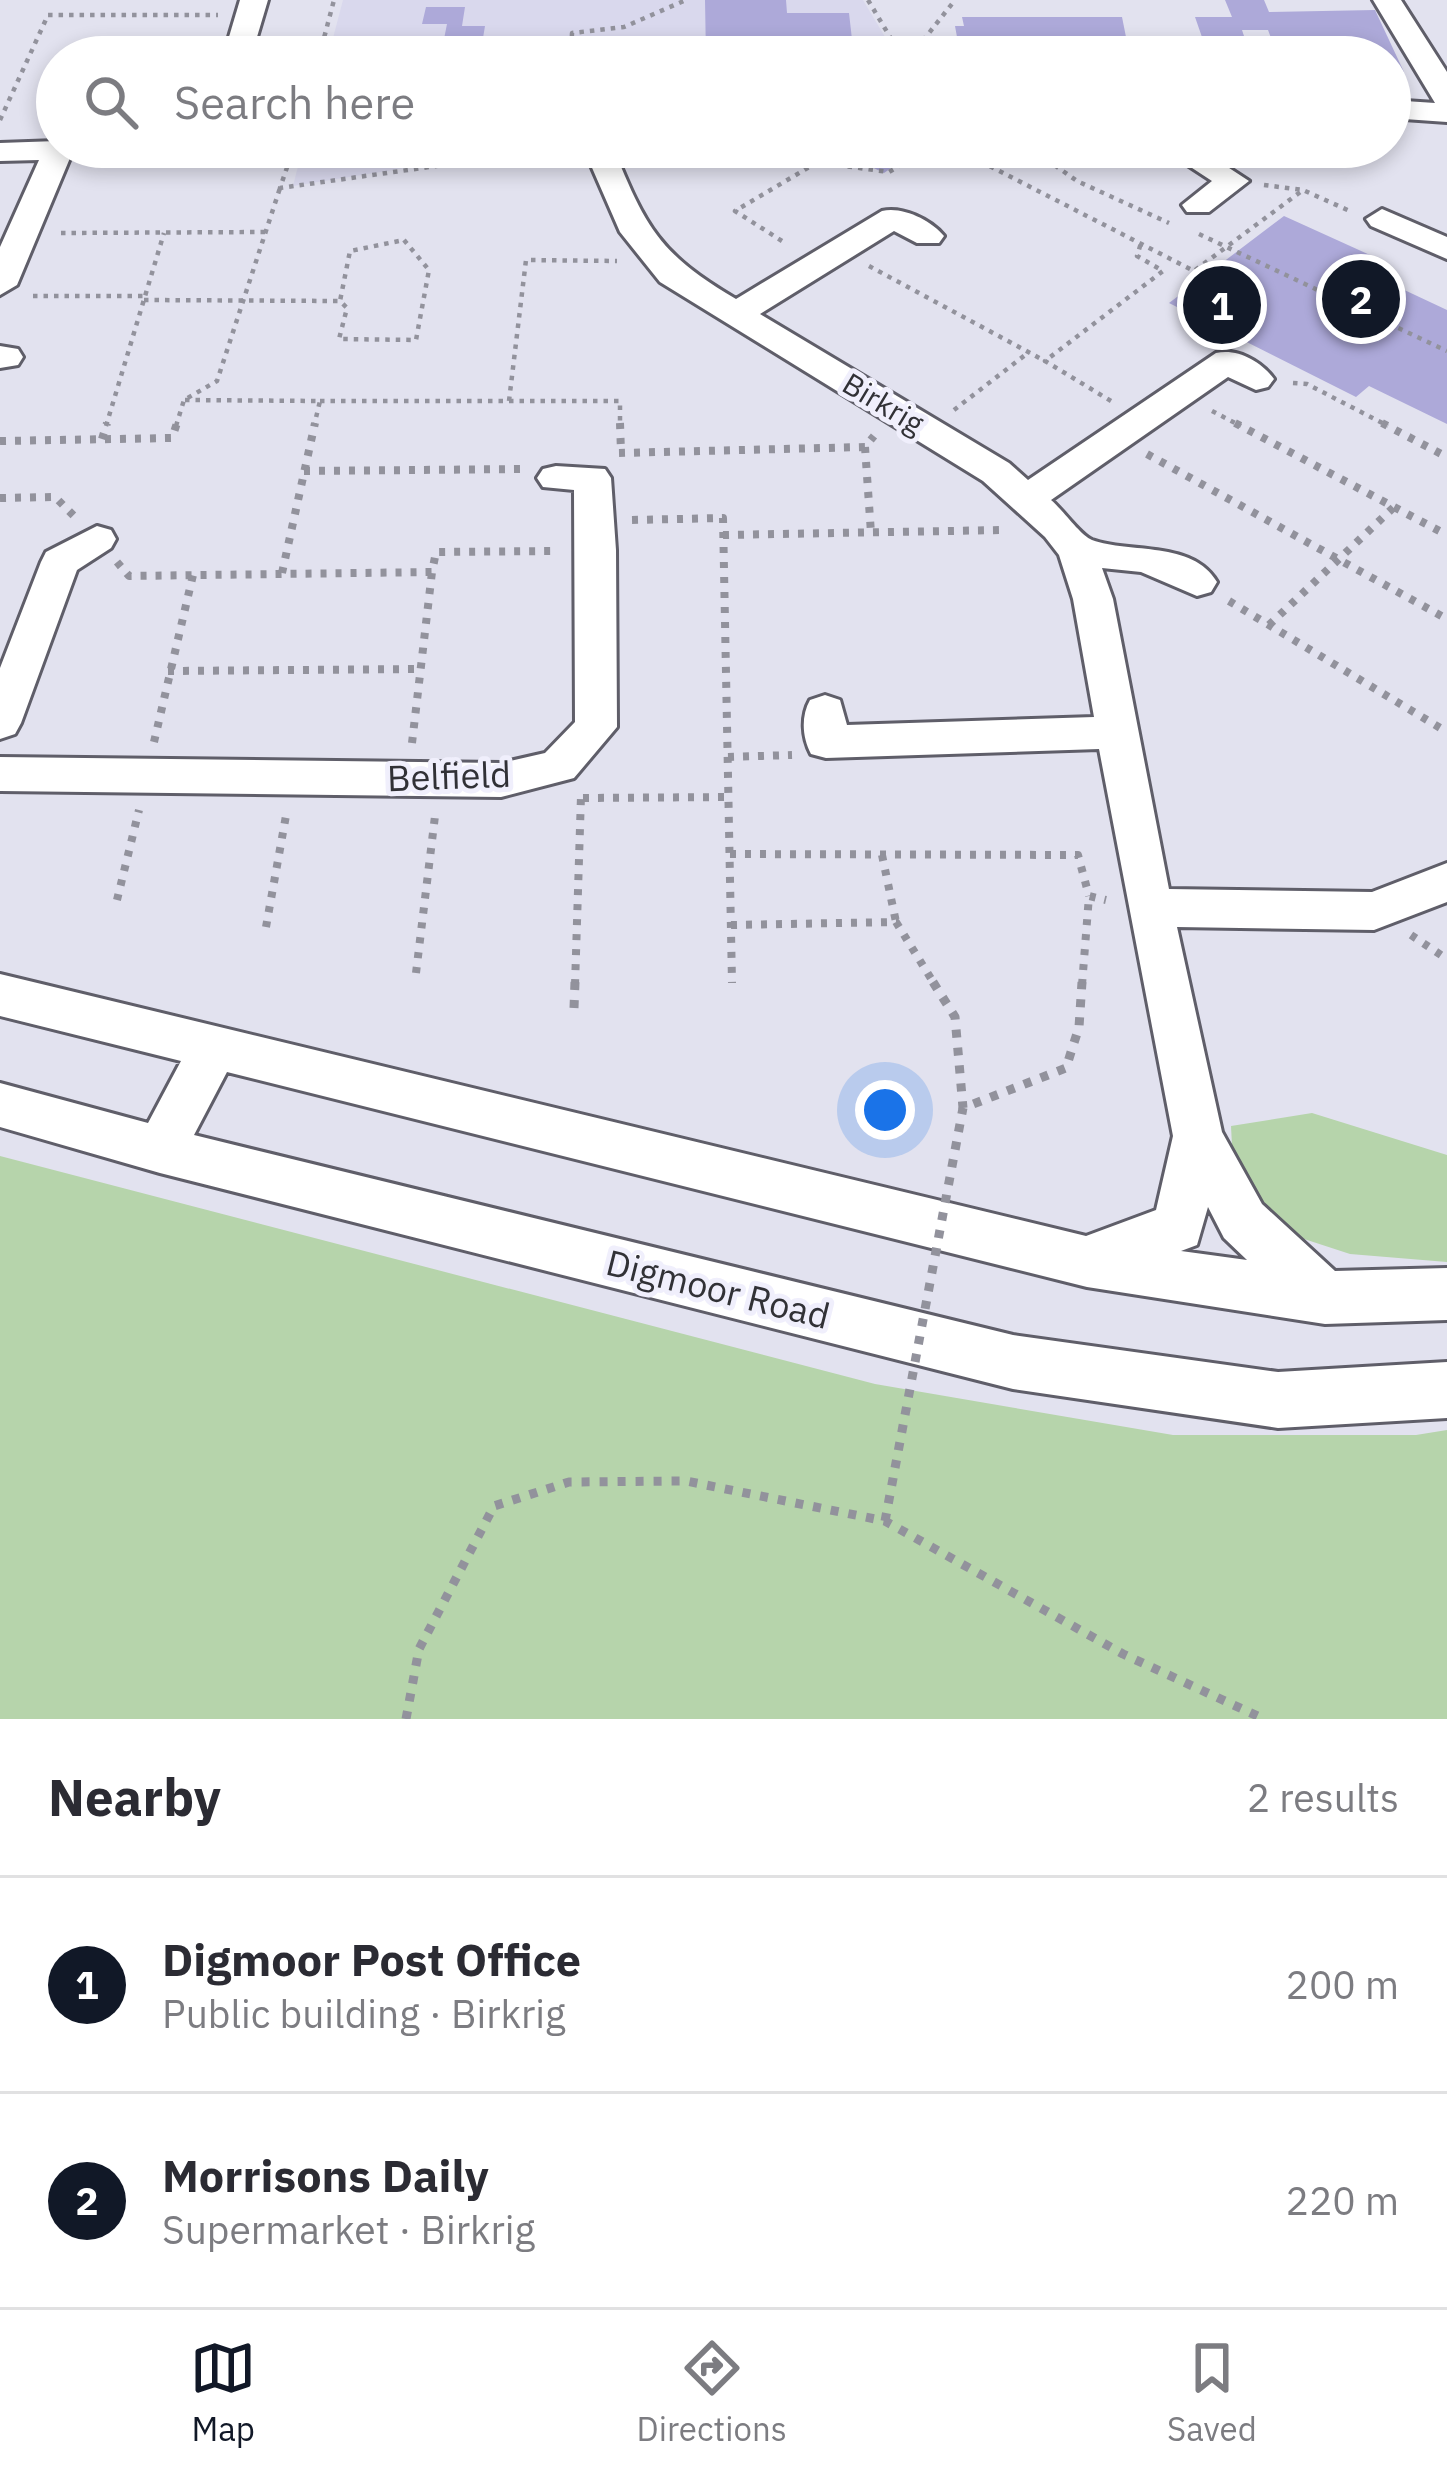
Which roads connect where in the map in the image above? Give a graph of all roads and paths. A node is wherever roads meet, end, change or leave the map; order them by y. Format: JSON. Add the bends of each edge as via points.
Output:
{"nodes":[{"id":1,"x":334,"y":0,"type":"edge"},
{"id":2,"x":686,"y":0,"type":"edge"},
{"id":3,"x":868,"y":0,"type":"edge"},
{"id":4,"x":955,"y":0,"type":"edge"},
{"id":5,"x":1387,"y":0,"type":"edge"},
{"id":6,"x":252,"y":7,"type":"edge"},
{"id":7,"x":39,"y":36,"type":"edge"},
{"id":8,"x":243,"y":36,"type":"edge"},
{"id":9,"x":325,"y":36,"type":"edge"},
{"id":10,"x":572,"y":36,"type":"edge"},
{"id":11,"x":895,"y":36,"type":"edge"},
{"id":12,"x":927,"y":36,"type":"edge"},
{"id":13,"x":36,"y":42,"type":"edge"},
{"id":14,"x":1447,"y":99,"type":"edge"},
{"id":15,"x":1411,"y":110,"type":"edge"},
{"id":16,"x":1447,"y":113,"type":"edge"},
{"id":17,"x":0,"y":120,"type":"edge"},
{"id":18,"x":36,"y":151,"type":"edge"},
{"id":19,"x":0,"y":152,"type":"edge"},
{"id":20,"x":51,"y":168,"type":"edge"},
{"id":21,"x":287,"y":168,"type":"edge"},
{"id":22,"x":422,"y":168,"type":"edge"},
{"id":23,"x":606,"y":168,"type":"edge"},
{"id":24,"x":808,"y":168,"type":"edge"},
{"id":25,"x":857,"y":168,"type":"edge"},
{"id":26,"x":896,"y":168,"type":"edge"},
{"id":27,"x":994,"y":168,"type":"edge"},
{"id":28,"x":1059,"y":168,"type":"edge"},
{"id":29,"x":1211,"y":168,"type":"edge"},
{"id":30,"x":280,"y":188,"type":"junction"},
{"id":31,"x":1382,"y":219,"type":"joint"},
{"id":32,"x":1191,"y":221,"type":"junction"},
{"id":33,"x":265,"y":232,"type":"junction"},
{"id":34,"x":24,"y":233,"type":"junction"},
{"id":35,"x":164,"y":233,"type":"junction"},
{"id":36,"x":928,"y":236,"type":"dead end"},
{"id":37,"x":782,"y":241,"type":"dead end"},
{"id":38,"x":1141,"y":243,"type":"junction"},
{"id":39,"x":1228,"y":246,"type":"junction"},
{"id":40,"x":1447,"y":249,"type":"edge"},
{"id":41,"x":841,"y":251,"type":"junction"},
{"id":42,"x":657,"y":262,"type":"junction"},
{"id":43,"x":10,"y":291,"type":"edge"},
{"id":44,"x":145,"y":298,"type":"junction"},
{"id":45,"x":243,"y":300,"type":"junction"},
{"id":46,"x":340,"y":301,"type":"junction"},
{"id":47,"x":734,"y":315,"type":"junction"},
{"id":48,"x":1447,"y":351,"type":"edge"},
{"id":49,"x":1029,"y":352,"type":"junction"},
{"id":50,"x":1046,"y":361,"type":"junction"},
{"id":51,"x":1256,"y":379,"type":"joint"},
{"id":52,"x":1179,"y":393,"type":"junction"},
{"id":53,"x":184,"y":400,"type":"junction"},
{"id":54,"x":320,"y":400,"type":"junction"},
{"id":55,"x":509,"y":401,"type":"junction"},
{"id":56,"x":911,"y":421,"type":"junction"},
{"id":57,"x":1127,"y":428,"type":"junction"},
{"id":58,"x":102,"y":440,"type":"junction"},
{"id":59,"x":0,"y":441,"type":"edge"},
{"id":60,"x":865,"y":447,"type":"junction"},
{"id":61,"x":1447,"y":457,"type":"edge"},
{"id":62,"x":589,"y":469,"type":"junction"},
{"id":63,"x":304,"y":471,"type":"junction"},
{"id":64,"x":0,"y":498,"type":"edge"},
{"id":65,"x":1028,"y":498,"type":"junction"},
{"id":66,"x":1394,"y":507,"type":"junction"},
{"id":67,"x":871,"y":533,"type":"junction"},
{"id":68,"x":596,"y":535,"type":"junction"},
{"id":69,"x":723,"y":535,"type":"junction"},
{"id":70,"x":1447,"y":535,"type":"edge"},
{"id":71,"x":98,"y":539,"type":"junction"},
{"id":72,"x":1068,"y":540,"type":"junction"},
{"id":73,"x":1338,"y":559,"type":"junction"},
{"id":74,"x":432,"y":572,"type":"junction"},
{"id":75,"x":282,"y":573,"type":"junction"},
{"id":76,"x":193,"y":574,"type":"junction"},
{"id":77,"x":1197,"y":582,"type":"joint"},
{"id":78,"x":1447,"y":619,"type":"edge"},
{"id":79,"x":1269,"y":625,"type":"junction"},
{"id":80,"x":421,"y":669,"type":"junction"},
{"id":81,"x":168,"y":671,"type":"junction"},
{"id":82,"x":0,"y":723,"type":"edge"},
{"id":83,"x":826,"y":727,"type":"joint"},
{"id":84,"x":1118,"y":732,"type":"junction"},
{"id":85,"x":1447,"y":733,"type":"edge"},
{"id":86,"x":728,"y":757,"type":"junction"},
{"id":87,"x":0,"y":774,"type":"edge"},
{"id":88,"x":146,"y":779,"type":"junction"},
{"id":89,"x":292,"y":779,"type":"junction"},
{"id":90,"x":424,"y":779,"type":"junction"},
{"id":91,"x":570,"y":782,"type":"junction"},
{"id":92,"x":729,"y":797,"type":"junction"},
{"id":93,"x":730,"y":854,"type":"junction"},
{"id":94,"x":882,"y":855,"type":"junction"},
{"id":95,"x":1447,"y":882,"type":"edge"},
{"id":96,"x":1089,"y":896,"type":"junction"},
{"id":97,"x":117,"y":900,"type":"dead end"},
{"id":98,"x":1150,"y":908,"type":"junction"},
{"id":99,"x":896,"y":922,"type":"junction"},
{"id":100,"x":731,"y":925,"type":"junction"},
{"id":101,"x":266,"y":927,"type":"dead end"},
{"id":102,"x":416,"y":973,"type":"dead end"},
{"id":103,"x":732,"y":983,"type":"dead end"},
{"id":104,"x":0,"y":995,"type":"edge"},
{"id":105,"x":574,"y":1008,"type":"dead end"},
{"id":106,"x":213,"y":1050,"type":"junction"},
{"id":107,"x":0,"y":1105,"type":"edge"},
{"id":108,"x":964,"y":1108,"type":"junction"},
{"id":109,"x":1198,"y":1136,"type":"junction"},
{"id":110,"x":160,"y":1150,"type":"junction"},
{"id":111,"x":1088,"y":1262,"type":"junction"},
{"id":112,"x":1447,"y":1294,"type":"edge"},
{"id":113,"x":1324,"y":1298,"type":"junction"},
{"id":114,"x":1447,"y":1390,"type":"edge"},
{"id":115,"x":885,"y":1521,"type":"junction"},
{"id":116,"x":406,"y":1719,"type":"edge"},
{"id":117,"x":1264,"y":1719,"type":"edge"}],
"edges":[{"from":1,"to":9,"type":"path"},
{"from":2,"to":10,"type":"path","via":[[624,27]]},
{"from":3,"to":11,"type":"path"},
{"from":4,"to":12,"type":"path"},
{"from":5,"to":14,"type":"street"},
{"from":6,"to":7,"type":"path","via":[[48,16]]},
{"from":6,"to":8,"type":"street"},
{"from":13,"to":17,"type":"path"},
{"from":15,"to":16,"type":"street"},
{"from":18,"to":19,"type":"street"},
{"from":20,"to":34,"type":"street"},
{"from":21,"to":30,"type":"path"},
{"from":22,"to":30,"type":"path"},
{"from":23,"to":42,"type":"street","name":"Birkrig","via":[[627,222]]},
{"from":24,"to":37,"type":"path","via":[[734,211]]},
{"from":25,"to":26,"type":"path"},
{"from":27,"to":38,"type":"path"},
{"from":28,"to":32,"type":"path","via":[[1156,220]]},
{"from":29,"to":32,"type":"street","via":[[1233,181]]},
{"from":30,"to":33,"type":"path"},
{"from":31,"to":39,"type":"path","via":[[1303,190]]},
{"from":31,"to":40,"type":"street"},
{"from":32,"to":39,"type":"path"},
{"from":33,"to":35,"type":"path"},
{"from":33,"to":45,"type":"path"},
{"from":34,"to":35,"type":"path"},
{"from":34,"to":43,"type":"street"},
{"from":35,"to":44,"type":"path"},
{"from":36,"to":41,"type":"street","via":[[893,218]]},
{"from":38,"to":39,"type":"path","via":[[1195,271]]},
{"from":38,"to":50,"type":"path","via":[[1137,256],[1162,271]]},
{"from":39,"to":48,"type":"path"},
{"from":41,"to":47,"type":"street"},
{"from":41,"to":49,"type":"path"},
{"from":42,"to":47,"type":"street","name":"Birkrig"},
{"from":42,"to":55,"type":"path","via":[[526,260]]},
{"from":43,"to":44,"type":"path"},
{"from":44,"to":45,"type":"path"},
{"from":44,"to":58,"type":"path"},
{"from":45,"to":46,"type":"path"},
{"from":45,"to":53,"type":"path","via":[[217,381]]},
{"from":46,"to":46,"type":"path","via":[[350,251],[404,240],[429,270],[416,340],[339,339],[347,308]]},
{"from":47,"to":56,"type":"street","name":"Birkrig"},
{"from":49,"to":50,"type":"path"},
{"from":49,"to":56,"type":"path"},
{"from":50,"to":57,"type":"path"},
{"from":51,"to":52,"type":"street","via":[[1228,361]]},
{"from":51,"to":61,"type":"path","via":[[1307,384]]},
{"from":52,"to":57,"type":"street"},
{"from":52,"to":66,"type":"path"},
{"from":53,"to":54,"type":"path"},
{"from":53,"to":58,"type":"path","via":[[172,438]]},
{"from":54,"to":55,"type":"path"},
{"from":54,"to":63,"type":"path"},
{"from":55,"to":62,"type":"path","via":[[620,401]]},
{"from":56,"to":60,"type":"path"},
{"from":56,"to":65,"type":"street","name":"Birkrig"},
{"from":57,"to":65,"type":"street"},
{"from":57,"to":73,"type":"path"},
{"from":58,"to":59,"type":"path"},
{"from":60,"to":62,"type":"path"},
{"from":60,"to":67,"type":"path"},
{"from":62,"to":63,"type":"path"},
{"from":62,"to":68,"type":"street","name":"Belfield"},
{"from":63,"to":75,"type":"path"},
{"from":64,"to":71,"type":"path","via":[[55,496]]},
{"from":65,"to":72,"type":"street","name":"Birkrig"},
{"from":66,"to":70,"type":"path"},
{"from":66,"to":73,"type":"path"},
{"from":67,"to":69,"type":"path"},
{"from":67,"to":72,"type":"path"},
{"from":68,"to":69,"type":"path","via":[[723,518]]},
{"from":68,"to":74,"type":"path","via":[[436,552]]},
{"from":68,"to":91,"type":"street","name":"Belfield","via":[[596,727]]},
{"from":69,"to":86,"type":"path"},
{"from":71,"to":76,"type":"path","via":[[129,575]]},
{"from":71,"to":82,"type":"street","via":[[60,562]]},
{"from":72,"to":77,"type":"street"},
{"from":72,"to":84,"type":"street","name":"Birkrig","via":[[1093,598]]},
{"from":73,"to":78,"type":"path"},
{"from":73,"to":79,"type":"path"},
{"from":74,"to":75,"type":"path"},
{"from":74,"to":80,"type":"path"},
{"from":75,"to":76,"type":"path"},
{"from":76,"to":81,"type":"path"},
{"from":77,"to":79,"type":"path"},
{"from":79,"to":85,"type":"path"},
{"from":80,"to":81,"type":"path"},
{"from":80,"to":90,"type":"path"},
{"from":81,"to":88,"type":"path"},
{"from":83,"to":84,"type":"street"},
{"from":83,"to":86,"type":"path","via":[[791,755]]},
{"from":84,"to":98,"type":"street","name":"Birkrig"},
{"from":86,"to":92,"type":"path"},
{"from":87,"to":88,"type":"street","name":"Belfield"},
{"from":88,"to":89,"type":"street","name":"Belfield"},
{"from":88,"to":97,"type":"path"},
{"from":89,"to":90,"type":"street","name":"Belfield"},
{"from":89,"to":101,"type":"path"},
{"from":90,"to":91,"type":"street","name":"Belfield"},
{"from":90,"to":102,"type":"path"},
{"from":91,"to":92,"type":"path"},
{"from":91,"to":105,"type":"path"},
{"from":92,"to":93,"type":"path"},
{"from":93,"to":94,"type":"path"},
{"from":93,"to":100,"type":"path"},
{"from":94,"to":96,"type":"path","via":[[1078,855]]},
{"from":94,"to":99,"type":"path"},
{"from":95,"to":98,"type":"street","via":[[1374,911]]},
{"from":96,"to":98,"type":"path"},
{"from":96,"to":108,"type":"path","via":[[1079,1027],[1066,1068]]},
{"from":98,"to":109,"type":"street","name":"Birkrig"},
{"from":99,"to":100,"type":"path"},
{"from":99,"to":108,"type":"path","via":[[955,1018]]},
{"from":100,"to":103,"type":"path"},
{"from":104,"to":106,"type":"street"},
{"from":106,"to":110,"type":"street"},
{"from":106,"to":111,"type":"street"},
{"from":107,"to":110,"type":"street","name":"Digmoor Road"},
{"from":108,"to":115,"type":"path","bridge":true},
{"from":109,"to":111,"type":"street","name":"Birkrig","via":[[1178,1227]]},
{"from":109,"to":113,"type":"street","name":"Birkrig","via":[[1243,1221]]},
{"from":110,"to":114,"type":"street","name":"Digmoor Road","via":[[1013,1362],[1278,1400]]},
{"from":111,"to":113,"type":"street"},
{"from":112,"to":113,"type":"street"},
{"from":115,"to":116,"type":"path","via":[[686,1481],[569,1482],[494,1506],[419,1649]]},
{"from":115,"to":117,"type":"path","via":[[1123,1654]]}]}
